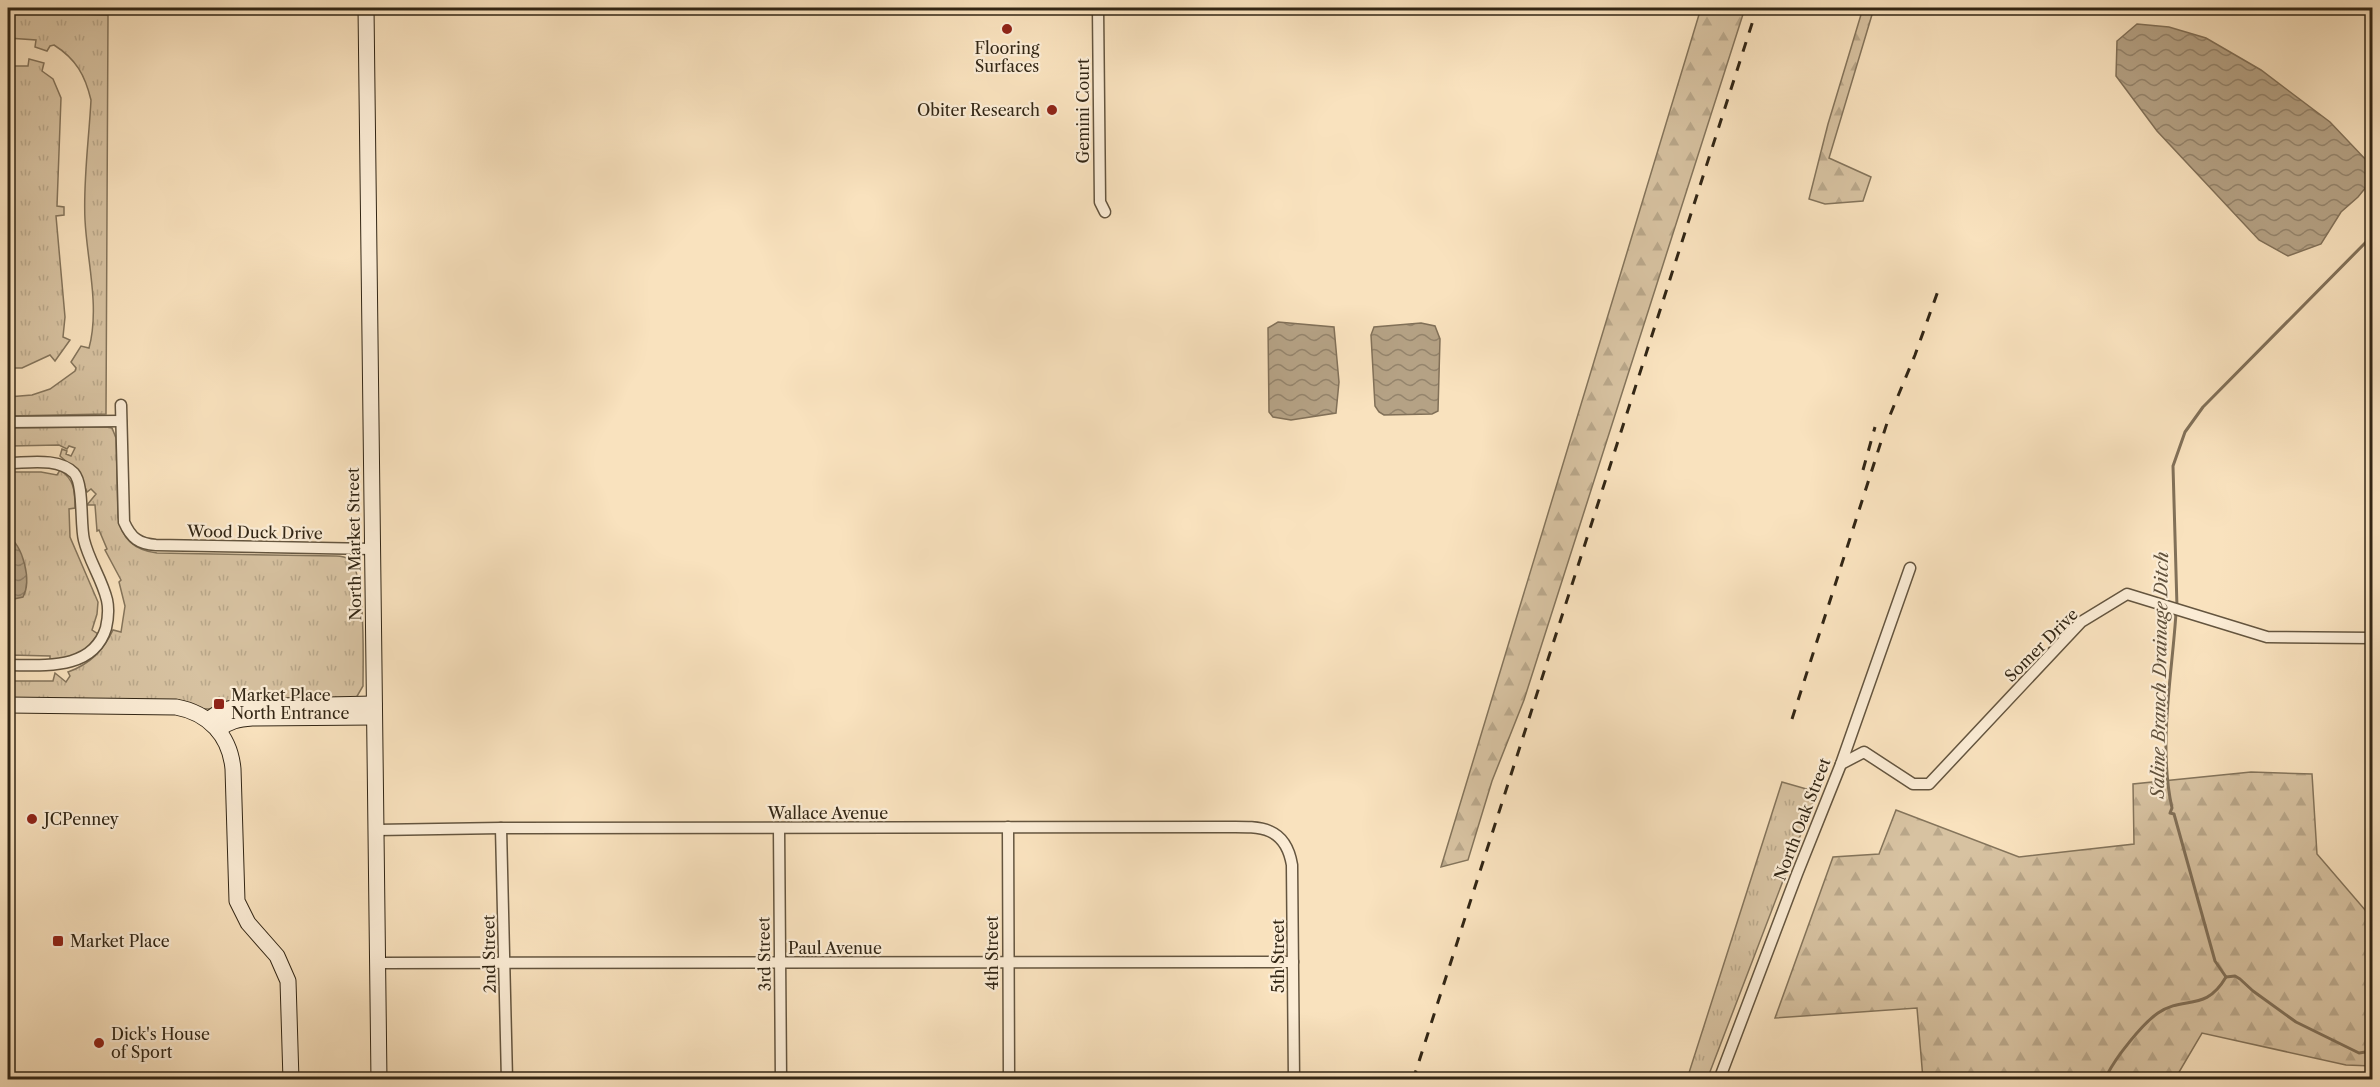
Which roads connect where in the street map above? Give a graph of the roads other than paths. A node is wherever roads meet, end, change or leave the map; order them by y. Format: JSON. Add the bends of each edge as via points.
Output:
{"nodes":[{"id":1,"x":366,"y":8,"type":"edge"},
{"id":2,"x":1098,"y":8,"type":"edge"},
{"id":3,"x":1105,"y":212,"type":"dead end"},
{"id":4,"x":121,"y":405,"type":"dead end"},
{"id":5,"x":121,"y":421,"type":"junction"},
{"id":6,"x":8,"y":422,"type":"edge"},
{"id":7,"x":8,"y":463,"type":"edge"},
{"id":8,"x":372,"y":549,"type":"junction"},
{"id":9,"x":1910,"y":568,"type":"dead end"},
{"id":10,"x":2373,"y":638,"type":"edge"},
{"id":11,"x":8,"y":665,"type":"edge"},
{"id":12,"x":8,"y":705,"type":"edge"},
{"id":13,"x":374,"y":711,"type":"junction"},
{"id":14,"x":213,"y":725,"type":"junction"},
{"id":15,"x":1841,"y":764,"type":"junction"},
{"id":16,"x":1008,"y":827,"type":"junction"},
{"id":17,"x":501,"y":828,"type":"junction"},
{"id":18,"x":779,"y":828,"type":"junction"},
{"id":19,"x":376,"y":830,"type":"junction"},
{"id":20,"x":1278,"y":836,"type":"joint"},
{"id":21,"x":503,"y":962,"type":"junction"},
{"id":22,"x":1293,"y":962,"type":"junction"},
{"id":23,"x":378,"y":963,"type":"junction"},
{"id":24,"x":779,"y":963,"type":"junction"},
{"id":25,"x":1007,"y":964,"type":"junction"},
{"id":26,"x":291,"y":1080,"type":"edge"},
{"id":27,"x":380,"y":1080,"type":"edge"},
{"id":28,"x":507,"y":1080,"type":"edge"},
{"id":29,"x":780,"y":1080,"type":"edge"},
{"id":30,"x":1009,"y":1080,"type":"edge"},
{"id":31,"x":1294,"y":1080,"type":"edge"},
{"id":32,"x":1719,"y":1080,"type":"edge"}],
"edges":[{"from":1,"to":8,"type":"main road","name":"North Market Street"},
{"from":2,"to":3,"type":"street","name":"Gemini Court","via":[[1100,202]]},
{"from":4,"to":5,"type":"street"},
{"from":5,"to":6,"type":"street"},
{"from":5,"to":8,"type":"street","name":"Wood Duck Drive","via":[[124,522],[138,541],[156,545]]},
{"from":7,"to":11,"type":"street","via":[[52,463],[75,474],[80,487],[81,527],[103,586],[108,620],[98,643],[75,661]]},
{"from":8,"to":13,"type":"main road","name":"North Market Street"},
{"from":9,"to":15,"type":"street","name":"North Oak Street"},
{"from":10,"to":15,"type":"street","name":"Somer Drive","via":[[2267,637],[2127,594],[2081,622],[1929,784],[1913,784],[1864,752]]},
{"from":12,"to":14,"type":"main road","via":[[176,707],[197,713]]},
{"from":13,"to":14,"type":"main road","via":[[252,718]]},
{"from":13,"to":19,"type":"main road","name":"North Market Street"},
{"from":14,"to":26,"type":"main road","via":[[228,744],[232,758],[237,901],[248,923],[277,956],[288,981]]},
{"from":15,"to":32,"type":"street","name":"North Oak Street"},
{"from":16,"to":18,"type":"street","name":"Wallace Avenue"},
{"from":16,"to":20,"type":"street","name":"Wallace Avenue","via":[[1255,827]]},
{"from":16,"to":25,"type":"street","name":"4th Street"},
{"from":17,"to":18,"type":"street","name":"Wallace Avenue"},
{"from":17,"to":19,"type":"street","name":"Wallace Avenue"},
{"from":17,"to":21,"type":"street","name":"2nd Street"},
{"from":18,"to":24,"type":"street","name":"3rd Street"},
{"from":19,"to":23,"type":"main road","name":"North Market Street"},
{"from":20,"to":22,"type":"street","name":"5th Street","via":[[1287,847],[1292,865]]},
{"from":21,"to":23,"type":"street","name":"Paul Avenue"},
{"from":21,"to":24,"type":"street","name":"Paul Avenue"},
{"from":21,"to":28,"type":"street","name":"2nd Street"},
{"from":22,"to":25,"type":"street","name":"Paul Avenue"},
{"from":22,"to":31,"type":"street","name":"5th Street"},
{"from":23,"to":27,"type":"main road","name":"North Market Street"},
{"from":24,"to":25,"type":"street","name":"Paul Avenue"},
{"from":24,"to":29,"type":"street","name":"3rd Street"},
{"from":25,"to":30,"type":"street","name":"4th Street"}]}
